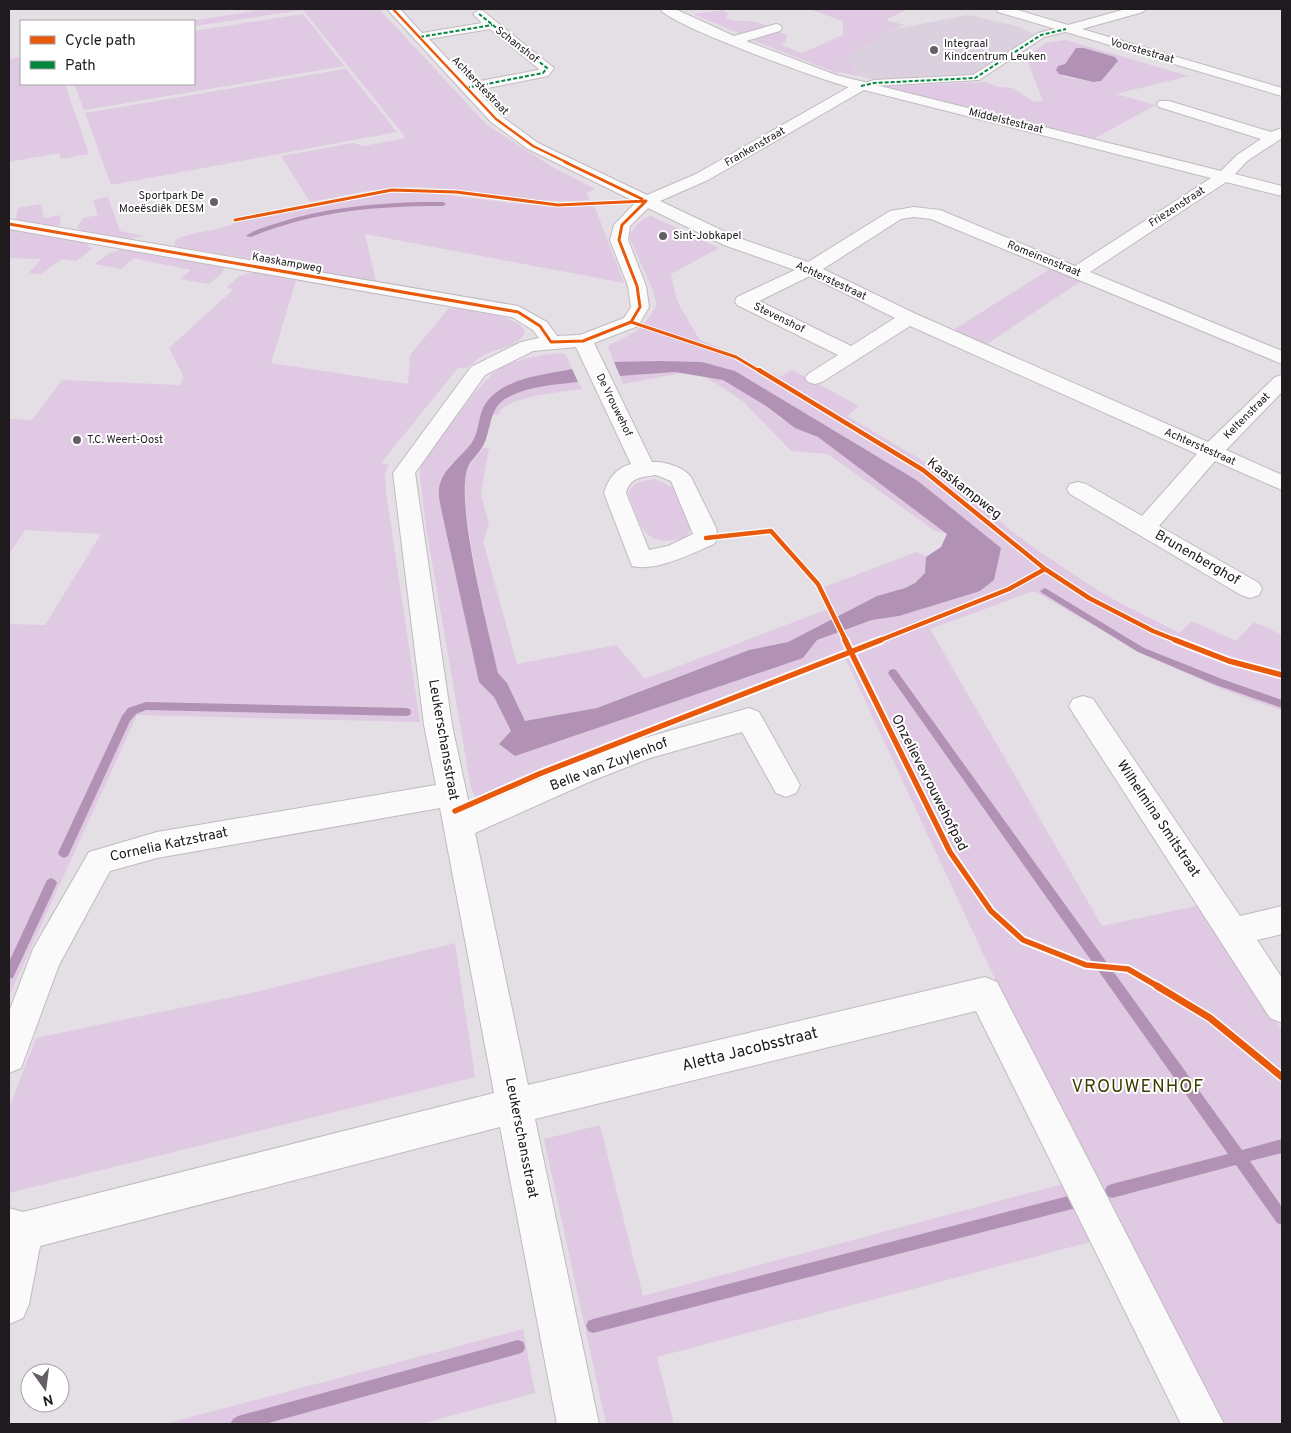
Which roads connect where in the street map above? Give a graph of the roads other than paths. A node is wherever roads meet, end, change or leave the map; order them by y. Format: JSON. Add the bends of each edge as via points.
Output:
{"nodes":[{"id":1,"x":393,"y":9,"type":"edge"},
{"id":2,"x":666,"y":9,"type":"edge"},
{"id":3,"x":1002,"y":9,"type":"edge"},
{"id":4,"x":1139,"y":9,"type":"edge"},
{"id":5,"x":479,"y":14,"type":"dead end"},
{"id":6,"x":492,"y":25,"type":"junction"},
{"id":7,"x":776,"y":28,"type":"dead end"},
{"id":8,"x":1066,"y":29,"type":"junction"},
{"id":9,"x":420,"y":37,"type":"junction"},
{"id":10,"x":734,"y":40,"type":"junction"},
{"id":11,"x":1282,"y":81,"type":"edge"},
{"id":12,"x":861,"y":86,"type":"junction"},
{"id":13,"x":466,"y":88,"type":"junction"},
{"id":14,"x":1266,"y":88,"type":"junction"},
{"id":15,"x":1282,"y":92,"type":"edge"},
{"id":16,"x":1164,"y":104,"type":"dead end"},
{"id":17,"x":1278,"y":135,"type":"edge"},
{"id":18,"x":1226,"y":175,"type":"junction"},
{"id":19,"x":1282,"y":191,"type":"edge"},
{"id":20,"x":646,"y":201,"type":"junction"},
{"id":21,"x":9,"y":224,"type":"edge"},
{"id":22,"x":810,"y":269,"type":"junction"},
{"id":23,"x":1076,"y":273,"type":"junction"},
{"id":24,"x":909,"y":318,"type":"junction"},
{"id":25,"x":583,"y":341,"type":"junction"},
{"id":26,"x":551,"y":342,"type":"junction"},
{"id":27,"x":852,"y":354,"type":"junction"},
{"id":28,"x":1282,"y":358,"type":"edge"},
{"id":29,"x":815,"y":378,"type":"dead end"},
{"id":30,"x":1282,"y":381,"type":"edge"},
{"id":31,"x":1211,"y":452,"type":"junction"},
{"id":32,"x":645,"y":470,"type":"dead end"},
{"id":33,"x":1282,"y":483,"type":"edge"},
{"id":34,"x":1078,"y":490,"type":"dead end"},
{"id":35,"x":1144,"y":528,"type":"junction"},
{"id":36,"x":1250,"y":589,"type":"dead end"},
{"id":37,"x":1083,"y":706,"type":"dead end"},
{"id":38,"x":786,"y":786,"type":"dead end"},
{"id":39,"x":455,"y":810,"type":"junction"},
{"id":40,"x":1282,"y":920,"type":"edge"},
{"id":41,"x":1233,"y":932,"type":"junction"},
{"id":42,"x":1282,"y":1007,"type":"edge"},
{"id":43,"x":9,"y":1056,"type":"edge"},
{"id":44,"x":514,"y":1106,"type":"junction"},
{"id":45,"x":16,"y":1229,"type":"edge"},
{"id":46,"x":9,"y":1304,"type":"edge"},
{"id":47,"x":578,"y":1424,"type":"edge"},
{"id":48,"x":1204,"y":1424,"type":"edge"}],
"edges":[{"from":1,"to":9,"type":"street","name":"Achterstestraat"},
{"from":2,"to":10,"type":"street","name":"Middelstestraat"},
{"from":3,"to":8,"type":"street","name":"Voorstestraat"},
{"from":4,"to":8,"type":"street"},
{"from":5,"to":6,"type":"street","name":"Schanshof"},
{"from":6,"to":9,"type":"street","name":"Schanshof"},
{"from":6,"to":13,"type":"street","name":"Schanshof","via":[[547,68],[543,73]]},
{"from":7,"to":10,"type":"street"},
{"from":8,"to":12,"type":"street","via":[[1041,35],[976,78]]},
{"from":8,"to":14,"type":"street","name":"Voorstestraat"},
{"from":9,"to":13,"type":"street","name":"Achterstestraat"},
{"from":10,"to":12,"type":"street","name":"Middelstestraat","via":[[831,78]]},
{"from":11,"to":14,"type":"street"},
{"from":12,"to":18,"type":"street","name":"Middelstestraat"},
{"from":12,"to":20,"type":"street","name":"Frankenstraat","via":[[702,177]]},
{"from":13,"to":20,"type":"street","name":"Achterstestraat","via":[[496,119],[533,146]]},
{"from":14,"to":15,"type":"street","name":"Voorstestraat"},
{"from":16,"to":17,"type":"street","name":"Friezenstraat"},
{"from":17,"to":18,"type":"street","name":"Friezenstraat","via":[[1242,158]]},
{"from":18,"to":19,"type":"street","name":"Middelstestraat"},
{"from":18,"to":23,"type":"street","name":"Friezenstraat"},
{"from":20,"to":22,"type":"street","name":"Achterstestraat","via":[[730,241]]},
{"from":20,"to":25,"type":"street","name":"Leukerschansstraat","via":[[622,224],[619,240],[637,286],[640,307],[631,322]]},
{"from":21,"to":26,"type":"street","name":"Kaaskampweg","via":[[518,312],[540,326]]},
{"from":22,"to":23,"type":"street","name":"Romeinenstraat","via":[[896,216],[914,212],[934,214]]},
{"from":22,"to":24,"type":"street","name":"Achterstestraat"},
{"from":22,"to":27,"type":"street","name":"Stevenshof","via":[[744,301]]},
{"from":23,"to":28,"type":"street","name":"Romeinenstraat"},
{"from":24,"to":27,"type":"street"},
{"from":24,"to":31,"type":"street","name":"Achterstestraat"},
{"from":25,"to":26,"type":"street","name":"Leukerschansstraat"},
{"from":25,"to":32,"type":"street","name":"De Vrouwehof"},
{"from":26,"to":39,"type":"street","name":"Leukerschansstraat","via":[[528,346],[478,371],[404,473],[436,707]]},
{"from":27,"to":29,"type":"street"},
{"from":30,"to":31,"type":"street","name":"Keltenstraat"},
{"from":31,"to":33,"type":"street","name":"Achterstestraat"},
{"from":31,"to":35,"type":"street","name":"Brunenberghof"},
{"from":34,"to":35,"type":"street","name":"Brunenberghof"},
{"from":35,"to":36,"type":"street","name":"Brunenberghof"},
{"from":37,"to":41,"type":"street","name":"Wilhelmina Smitstraat"},
{"from":38,"to":39,"type":"street","name":"Belle van Zuylenhof","via":[[749,719]]},
{"from":39,"to":43,"type":"street","name":"Cornelia Katzstraat","via":[[157,845],[100,860],[45,960]]},
{"from":39,"to":44,"type":"street","name":"Leukerschansstraat"},
{"from":40,"to":41,"type":"street"},
{"from":41,"to":42,"type":"street","name":"Wilhelmina Smitstraat"},
{"from":44,"to":45,"type":"street"},
{"from":44,"to":47,"type":"street","name":"Leukerschansstraat"},
{"from":44,"to":48,"type":"street","name":"Aletta Jacobsstraat","via":[[985,992]]},
{"from":45,"to":46,"type":"street"}]}
